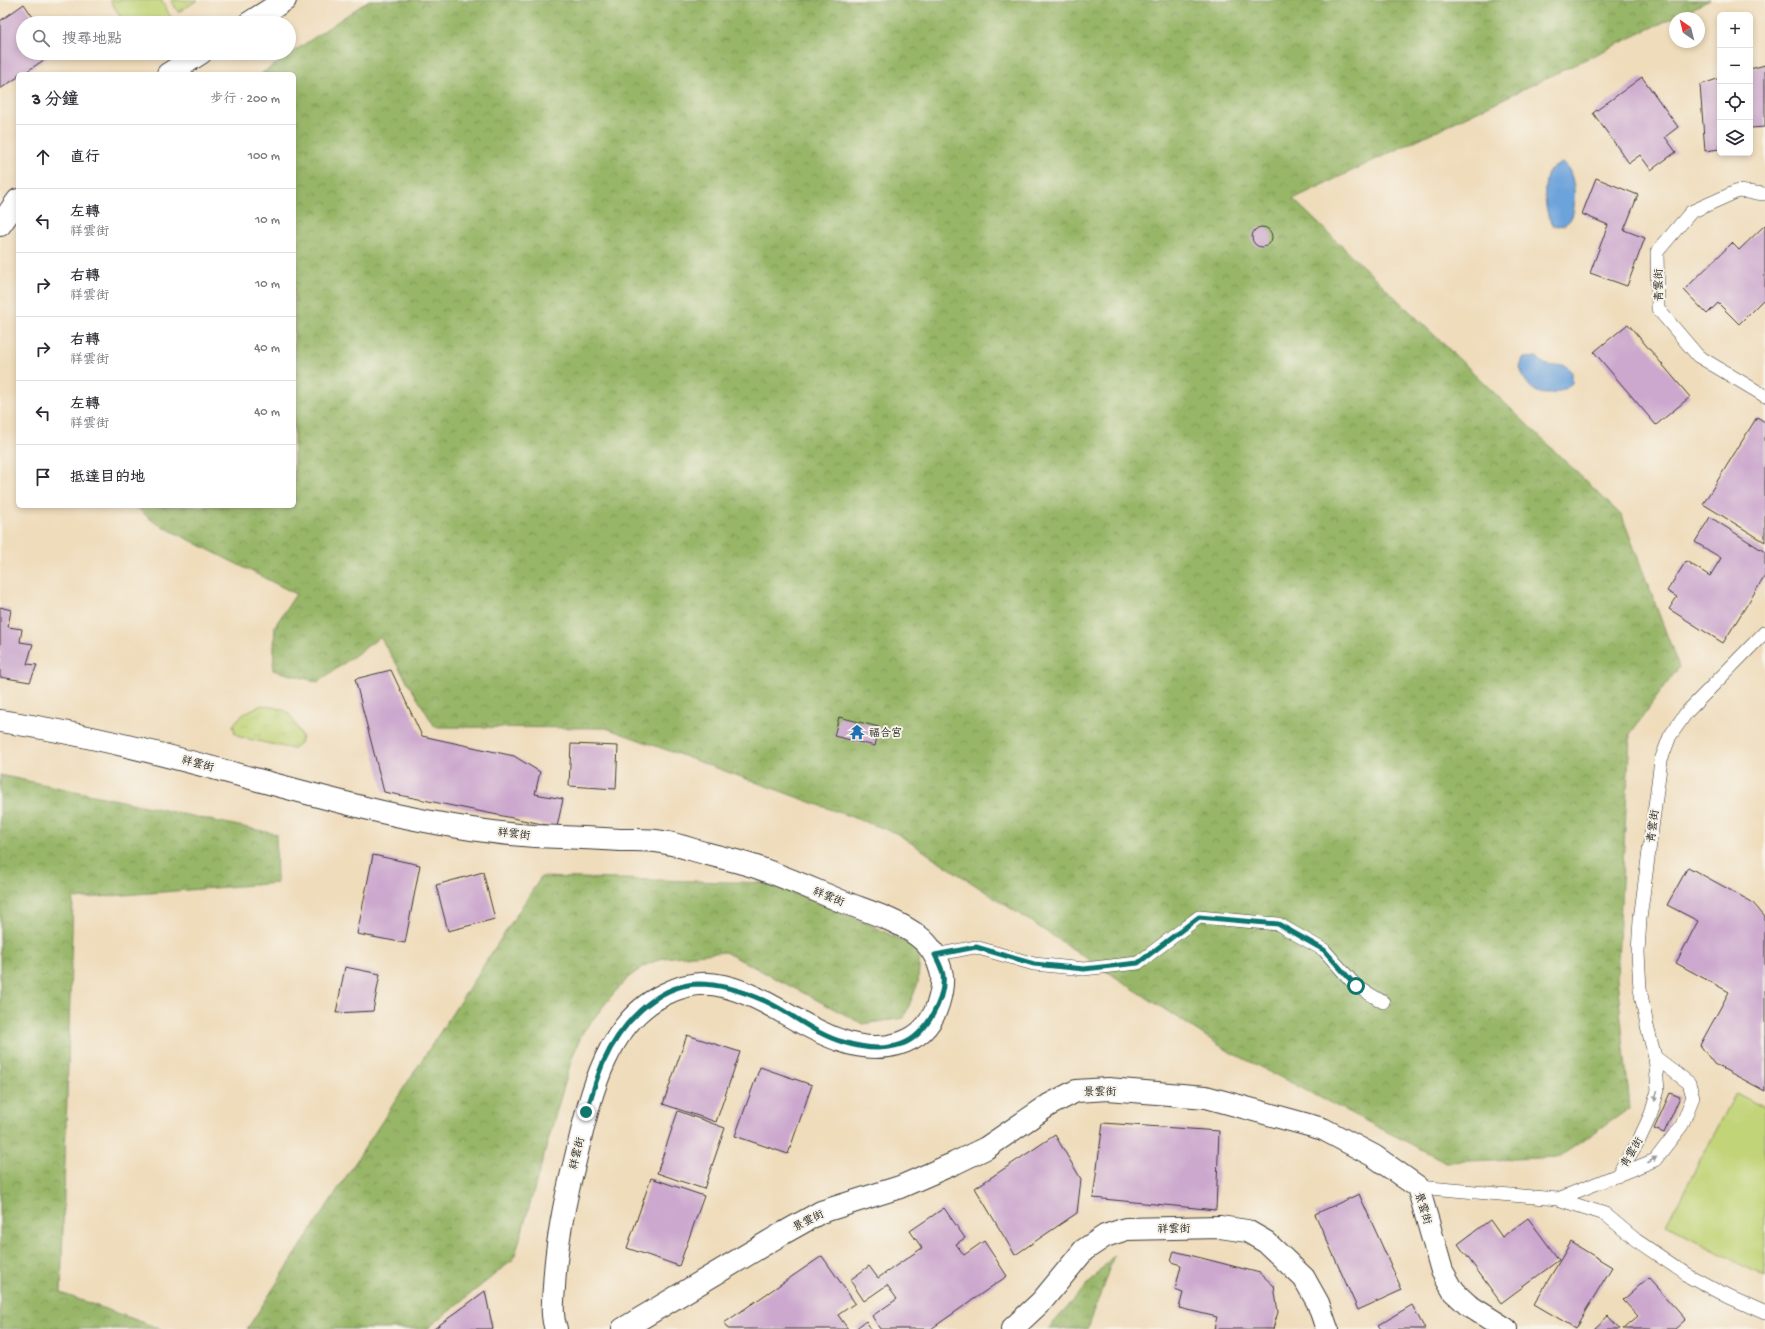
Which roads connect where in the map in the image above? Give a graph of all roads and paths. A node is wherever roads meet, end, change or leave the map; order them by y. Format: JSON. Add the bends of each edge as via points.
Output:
{"nodes":[{"id":1,"x":285,"y":0,"type":"edge"},
{"id":2,"x":260,"y":16,"type":"edge"},
{"id":3,"x":191,"y":60,"type":"edge"},
{"id":4,"x":171,"y":72,"type":"edge"},
{"id":5,"x":1765,"y":194,"type":"edge"},
{"id":6,"x":16,"y":203,"type":"edge"},
{"id":7,"x":0,"y":225,"type":"edge"},
{"id":8,"x":1765,"y":396,"type":"edge"},
{"id":9,"x":1765,"y":632,"type":"edge"},
{"id":10,"x":0,"y":721,"type":"edge"},
{"id":11,"x":935,"y":955,"type":"junction"},
{"id":12,"x":1383,"y":1002,"type":"dead end"},
{"id":13,"x":1655,"y":1057,"type":"junction"},
{"id":14,"x":1617,"y":1176,"type":"junction"},
{"id":15,"x":1418,"y":1187,"type":"junction"},
{"id":16,"x":1558,"y":1199,"type":"junction"},
{"id":17,"x":1765,"y":1313,"type":"edge"},
{"id":18,"x":556,"y":1329,"type":"edge"},
{"id":19,"x":623,"y":1329,"type":"edge"},
{"id":20,"x":1012,"y":1329,"type":"edge"},
{"id":21,"x":1327,"y":1329,"type":"edge"},
{"id":22,"x":1506,"y":1329,"type":"edge"}],
"edges":[{"from":1,"to":2,"type":"street"},
{"from":3,"to":4,"type":"street"},
{"from":5,"to":8,"type":"lane","name":"青雲街","via":[[1738,191],[1691,212],[1657,252],[1658,309],[1698,356]]},
{"from":6,"to":7,"type":"street"},
{"from":9,"to":13,"type":"lane","name":"青雲街","via":[[1686,713],[1670,736],[1662,760],[1640,919],[1638,952],[1640,989]]},
{"from":10,"to":11,"type":"street","name":"祥雲街","via":[[157,752],[381,812],[443,824],[528,836],[662,842],[754,866],[897,923],[921,938]]},
{"from":11,"to":12,"type":"lane","via":[[976,947],[1034,964],[1084,969],[1138,963],[1199,917],[1278,924],[1324,950],[1356,986]]},
{"from":11,"to":18,"type":"street","name":"祥雲街","via":[[943,975],[935,1013],[920,1032],[903,1044],[883,1048],[864,1047],[841,1041],[816,1031],[766,1001],[722,986],[697,984],[675,989],[656,998],[636,1014],[616,1040],[603,1064],[586,1112],[555,1260],[552,1319]]},
{"from":13,"to":14,"type":"lane","name":"青雲街","one_way":true,"via":[[1658,1090],[1651,1114]]},
{"from":14,"to":13,"type":"lane","name":"青雲街","one_way":true,"via":[[1654,1160],[1682,1125],[1693,1097],[1689,1083]]},
{"from":14,"to":16,"type":"lane","name":"青雲街"},
{"from":15,"to":16,"type":"lane"},
{"from":15,"to":19,"type":"street","name":"景雲街","via":[[1374,1156],[1323,1129],[1206,1098],[1108,1089],[1076,1091],[1049,1105],[986,1148],[955,1164],[900,1187],[822,1212],[780,1234]]},
{"from":15,"to":22,"type":"street","name":"景雲街","via":[[1442,1271],[1454,1292],[1468,1305]]},
{"from":16,"to":17,"type":"lane","via":[[1605,1214],[1636,1240],[1686,1274]]},
{"from":20,"to":21,"type":"street","name":"祥雲街","via":[[1042,1301],[1084,1250],[1105,1236],[1126,1229],[1220,1227],[1247,1231],[1272,1247],[1304,1278],[1318,1303]]}]}
